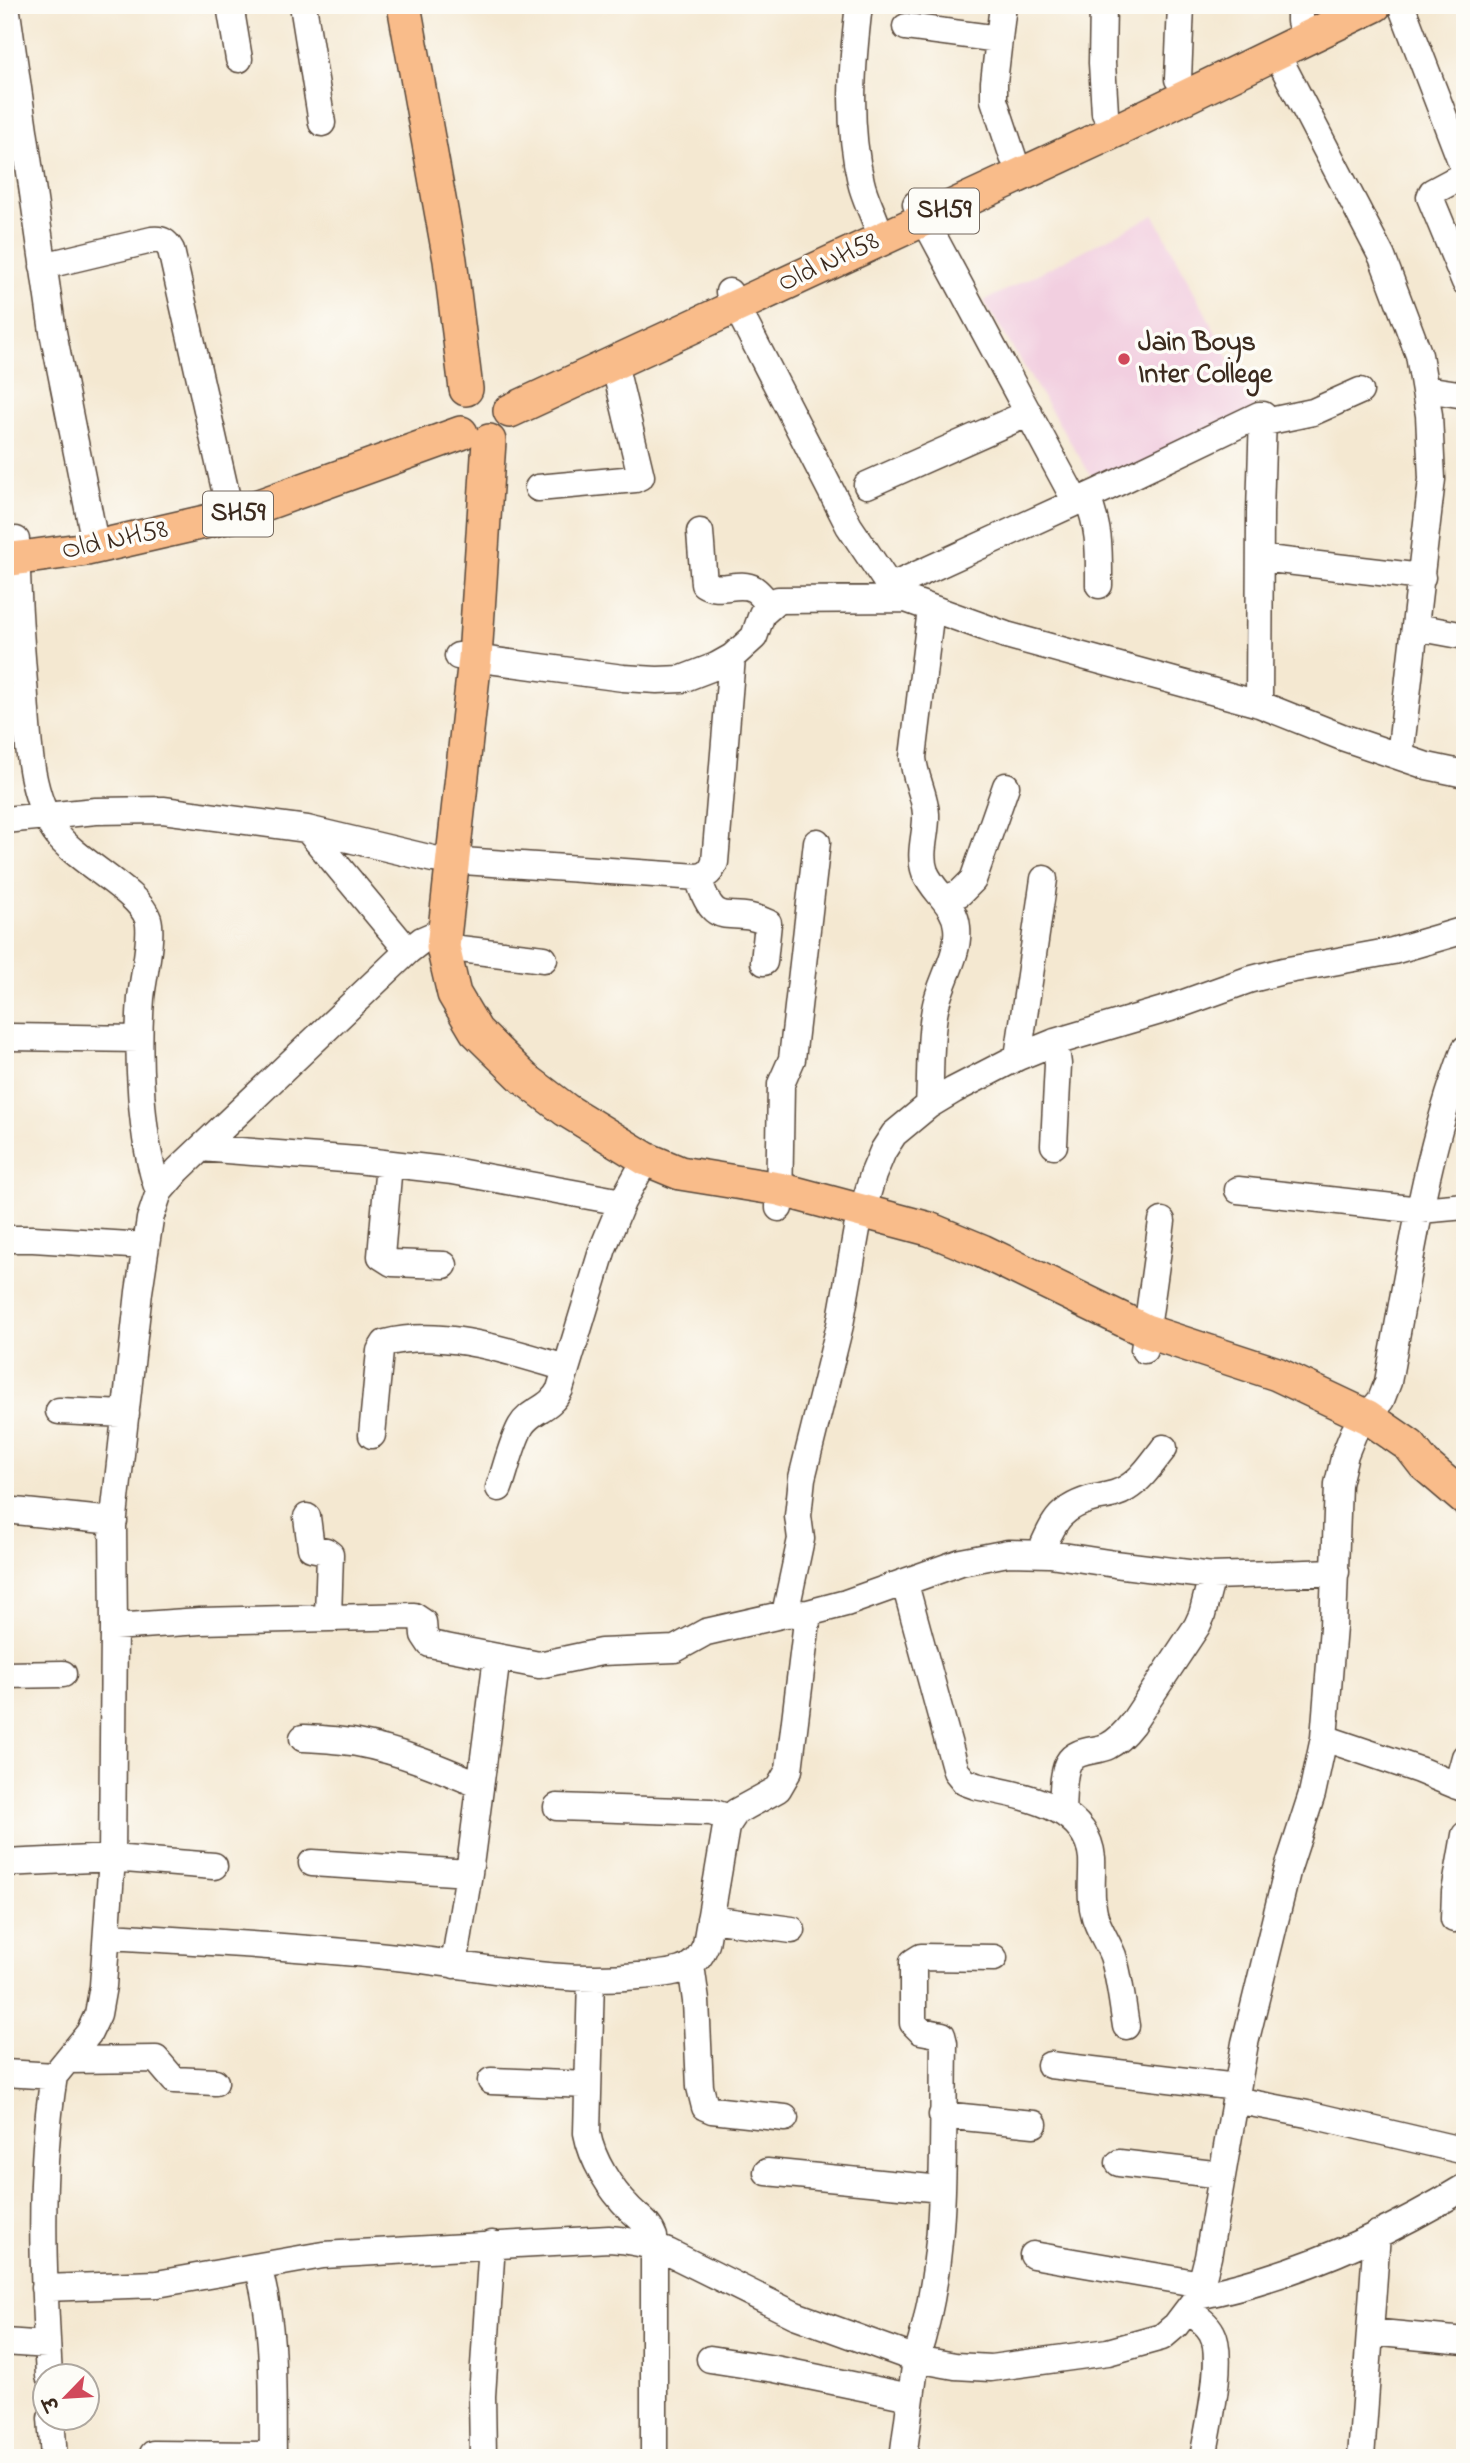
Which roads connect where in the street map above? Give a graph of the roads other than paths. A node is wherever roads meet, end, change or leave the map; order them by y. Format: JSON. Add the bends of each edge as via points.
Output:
{"nodes":[{"id":1,"x":230,"y":5,"type":"edge"},
{"id":2,"x":303,"y":5,"type":"edge"},
{"id":3,"x":404,"y":5,"type":"edge"},
{"id":4,"x":422,"y":5,"type":"edge"},
{"id":5,"x":859,"y":5,"type":"edge"},
{"id":6,"x":1003,"y":5,"type":"edge"},
{"id":7,"x":1103,"y":5,"type":"edge"},
{"id":8,"x":1181,"y":5,"type":"edge"},
{"id":9,"x":1335,"y":5,"type":"edge"},
{"id":10,"x":1375,"y":5,"type":"edge"},
{"id":11,"x":1401,"y":5,"type":"edge"},
{"id":12,"x":6,"y":8,"type":"edge"},
{"id":13,"x":1300,"y":13,"type":"edge"},
{"id":14,"x":906,"y":27,"type":"dead end"},
{"id":15,"x":999,"y":38,"type":"junction"},
{"id":16,"x":1276,"y":53,"type":"junction"},
{"id":17,"x":239,"y":59,"type":"dead end"},
{"id":18,"x":1178,"y":79,"type":"junction"},
{"id":19,"x":12,"y":91,"type":"edge"},
{"id":20,"x":1105,"y":113,"type":"junction"},
{"id":21,"x":323,"y":123,"type":"dead end"},
{"id":22,"x":1013,"y":157,"type":"junction"},
{"id":23,"x":17,"y":165,"type":"edge"},
{"id":24,"x":921,"y":212,"type":"junction"},
{"id":25,"x":876,"y":223,"type":"junction"},
{"id":26,"x":43,"y":266,"type":"junction"},
{"id":27,"x":1465,"y":282,"type":"edge"},
{"id":28,"x":733,"y":300,"type":"junction"},
{"id":29,"x":614,"y":363,"type":"junction"},
{"id":30,"x":1425,"y":389,"type":"junction"},
{"id":31,"x":1360,"y":391,"type":"dead end"},
{"id":32,"x":1465,"y":395,"type":"edge"},
{"id":33,"x":479,"y":413,"type":"junction"},
{"id":34,"x":1029,"y":413,"type":"junction"},
{"id":35,"x":1265,"y":422,"type":"junction"},
{"id":36,"x":867,"y":485,"type":"dead end"},
{"id":37,"x":538,"y":488,"type":"dead end"},
{"id":38,"x":1082,"y":499,"type":"junction"},
{"id":39,"x":228,"y":506,"type":"junction"},
{"id":40,"x":92,"y":528,"type":"junction"},
{"id":41,"x":699,"y":533,"type":"dead end"},
{"id":42,"x":11,"y":550,"type":"edge"},
{"id":43,"x":1260,"y":558,"type":"junction"},
{"id":44,"x":1422,"y":577,"type":"junction"},
{"id":45,"x":1099,"y":584,"type":"dead end"},
{"id":46,"x":898,"y":593,"type":"junction"},
{"id":47,"x":770,"y":606,"type":"junction"},
{"id":48,"x":931,"y":609,"type":"junction"},
{"id":49,"x":1416,"y":627,"type":"junction"},
{"id":50,"x":13,"y":632,"type":"edge"},
{"id":51,"x":1465,"y":636,"type":"edge"},
{"id":52,"x":466,"y":657,"type":"junction"},
{"id":53,"x":732,"y":657,"type":"junction"},
{"id":54,"x":1259,"y":704,"type":"junction"},
{"id":55,"x":1400,"y":756,"type":"junction"},
{"id":56,"x":1465,"y":774,"type":"edge"},
{"id":57,"x":1006,"y":786,"type":"dead end"},
{"id":58,"x":46,"y":816,"type":"junction"},
{"id":59,"x":5,"y":820,"type":"edge"},
{"id":60,"x":307,"y":829,"type":"junction"},
{"id":61,"x":817,"y":842,"type":"dead end"},
{"id":62,"x":443,"y":860,"type":"junction"},
{"id":63,"x":698,"y":877,"type":"junction"},
{"id":64,"x":1044,"y":879,"type":"dead end"},
{"id":65,"x":944,"y":899,"type":"junction"},
{"id":66,"x":1465,"y":930,"type":"edge"},
{"id":67,"x":429,"y":942,"type":"junction"},
{"id":68,"x":544,"y":959,"type":"dead end"},
{"id":69,"x":764,"y":962,"type":"dead end"},
{"id":70,"x":11,"y":1037,"type":"dead end"},
{"id":71,"x":139,"y":1039,"type":"junction"},
{"id":72,"x":1055,"y":1042,"type":"junction"},
{"id":73,"x":1465,"y":1049,"type":"edge"},
{"id":74,"x":1018,"y":1058,"type":"junction"},
{"id":75,"x":929,"y":1105,"type":"junction"},
{"id":76,"x":1054,"y":1144,"type":"dead end"},
{"id":77,"x":201,"y":1148,"type":"junction"},
{"id":78,"x":389,"y":1164,"type":"junction"},
{"id":79,"x":642,"y":1165,"type":"junction"},
{"id":80,"x":1238,"y":1190,"type":"dead end"},
{"id":81,"x":159,"y":1192,"type":"junction"},
{"id":82,"x":779,"y":1199,"type":"junction"},
{"id":83,"x":622,"y":1202,"type":"junction"},
{"id":84,"x":1465,"y":1206,"type":"edge"},
{"id":85,"x":1420,"y":1210,"type":"junction"},
{"id":86,"x":859,"y":1219,"type":"junction"},
{"id":87,"x":1162,"y":1221,"type":"dead end"},
{"id":88,"x":5,"y":1239,"type":"edge"},
{"id":89,"x":146,"y":1246,"type":"junction"},
{"id":90,"x":444,"y":1265,"type":"dead end"},
{"id":91,"x":1145,"y":1340,"type":"junction"},
{"id":92,"x":566,"y":1368,"type":"junction"},
{"id":93,"x":59,"y":1411,"type":"dead end"},
{"id":94,"x":126,"y":1413,"type":"junction"},
{"id":95,"x":1361,"y":1424,"type":"junction"},
{"id":96,"x":372,"y":1435,"type":"dead end"},
{"id":97,"x":1164,"y":1448,"type":"dead end"},
{"id":98,"x":499,"y":1488,"type":"dead end"},
{"id":99,"x":1465,"y":1499,"type":"edge"},
{"id":100,"x":5,"y":1510,"type":"edge"},
{"id":101,"x":307,"y":1517,"type":"dead end"},
{"id":102,"x":114,"y":1521,"type":"junction"},
{"id":103,"x":1041,"y":1553,"type":"junction"},
{"id":104,"x":1336,"y":1572,"type":"junction"},
{"id":105,"x":1212,"y":1576,"type":"junction"},
{"id":106,"x":905,"y":1584,"type":"junction"},
{"id":107,"x":797,"y":1613,"type":"junction"},
{"id":108,"x":328,"y":1617,"type":"junction"},
{"id":109,"x":114,"y":1627,"type":"junction"},
{"id":110,"x":497,"y":1657,"type":"junction"},
{"id":111,"x":63,"y":1674,"type":"dead end"},
{"id":112,"x":5,"y":1675,"type":"edge"},
{"id":113,"x":303,"y":1738,"type":"dead end"},
{"id":114,"x":1324,"y":1738,"type":"junction"},
{"id":115,"x":1465,"y":1756,"type":"edge"},
{"id":116,"x":480,"y":1785,"type":"junction"},
{"id":117,"x":1461,"y":1788,"type":"edge"},
{"id":118,"x":557,"y":1807,"type":"dead end"},
{"id":119,"x":1062,"y":1812,"type":"junction"},
{"id":120,"x":730,"y":1818,"type":"junction"},
{"id":121,"x":1465,"y":1835,"type":"edge"},
{"id":122,"x":112,"y":1858,"type":"junction"},
{"id":123,"x":5,"y":1863,"type":"edge"},
{"id":124,"x":312,"y":1863,"type":"dead end"},
{"id":125,"x":214,"y":1866,"type":"dead end"},
{"id":126,"x":469,"y":1873,"type":"junction"},
{"id":127,"x":710,"y":1919,"type":"junction"},
{"id":128,"x":1454,"y":1919,"type":"dead end"},
{"id":129,"x":792,"y":1930,"type":"dead end"},
{"id":130,"x":108,"y":1936,"type":"junction"},
{"id":131,"x":994,"y":1958,"type":"dead end"},
{"id":132,"x":454,"y":1965,"type":"junction"},
{"id":133,"x":691,"y":1965,"type":"junction"},
{"id":134,"x":591,"y":1978,"type":"junction"},
{"id":135,"x":1126,"y":2026,"type":"dead end"},
{"id":136,"x":1049,"y":2065,"type":"dead end"},
{"id":137,"x":60,"y":2068,"type":"junction"},
{"id":138,"x":5,"y":2073,"type":"edge"},
{"id":139,"x":491,"y":2081,"type":"dead end"},
{"id":140,"x":215,"y":2082,"type":"dead end"},
{"id":141,"x":589,"y":2085,"type":"junction"},
{"id":142,"x":1236,"y":2093,"type":"junction"},
{"id":143,"x":942,"y":2115,"type":"junction"},
{"id":144,"x":786,"y":2118,"type":"dead end"},
{"id":145,"x":1034,"y":2124,"type":"dead end"},
{"id":146,"x":1465,"y":2151,"type":"edge"},
{"id":147,"x":1119,"y":2162,"type":"dead end"},
{"id":148,"x":767,"y":2172,"type":"dead end"},
{"id":149,"x":1222,"y":2175,"type":"junction"},
{"id":150,"x":1465,"y":2187,"type":"edge"},
{"id":151,"x":940,"y":2189,"type":"junction"},
{"id":152,"x":1377,"y":2234,"type":"junction"},
{"id":153,"x":492,"y":2244,"type":"junction"},
{"id":154,"x":655,"y":2247,"type":"junction"},
{"id":155,"x":1033,"y":2255,"type":"dead end"},
{"id":156,"x":258,"y":2267,"type":"junction"},
{"id":157,"x":44,"y":2288,"type":"junction"},
{"id":158,"x":1195,"y":2297,"type":"junction"},
{"id":159,"x":1370,"y":2332,"type":"junction"},
{"id":160,"x":1465,"y":2340,"type":"edge"},
{"id":161,"x":5,"y":2342,"type":"edge"},
{"id":162,"x":47,"y":2345,"type":"junction"},
{"id":163,"x":916,"y":2358,"type":"junction"},
{"id":164,"x":710,"y":2359,"type":"dead end"},
{"id":165,"x":48,"y":2362,"type":"edge"},
{"id":166,"x":910,"y":2397,"type":"junction"},
{"id":167,"x":52,"y":2432,"type":"edge"},
{"id":168,"x":153,"y":2454,"type":"dead end"},
{"id":169,"x":273,"y":2456,"type":"edge"},
{"id":170,"x":483,"y":2457,"type":"edge"},
{"id":171,"x":54,"y":2458,"type":"edge"},
{"id":172,"x":654,"y":2458,"type":"edge"},
{"id":173,"x":904,"y":2458,"type":"edge"},
{"id":174,"x":1203,"y":2458,"type":"edge"},
{"id":175,"x":1361,"y":2458,"type":"edge"}],
"edges":[{"from":1,"to":17,"type":"street"},
{"from":2,"to":21,"type":"street"},
{"from":3,"to":33,"type":"main road"},
{"from":4,"to":33,"type":"main road","via":[[467,258]]},
{"from":5,"to":25,"type":"street","via":[[852,70],[855,151]]},
{"from":6,"to":15,"type":"street"},
{"from":7,"to":20,"type":"street"},
{"from":8,"to":18,"type":"street"},
{"from":9,"to":13,"type":"main road","name":"Old NH58","number":"SH59"},
{"from":10,"to":16,"type":"main road","name":"Old NH58","number":"SH59"},
{"from":11,"to":27,"type":"street","via":[[1464,169],[1462,176],[1432,191],[1430,197]]},
{"from":12,"to":19,"type":"street"},
{"from":13,"to":18,"type":"main road","name":"Old NH58","number":"SH59"},
{"from":14,"to":15,"type":"street"},
{"from":15,"to":22,"type":"street","via":[[995,100]]},
{"from":16,"to":24,"type":"main road","name":"Old NH58","number":"SH59","via":[[1113,132]]},
{"from":16,"to":30,"type":"street","via":[[1382,257],[1419,355]]},
{"from":18,"to":20,"type":"main road","name":"Old NH58","number":"SH59"},
{"from":19,"to":23,"type":"street"},
{"from":20,"to":22,"type":"main road","name":"Old NH58","number":"SH59"},
{"from":22,"to":24,"type":"main road","name":"Old NH58","number":"SH59"},
{"from":23,"to":26,"type":"street"},
{"from":24,"to":25,"type":"main road","name":"Old NH58","number":"SH59"},
{"from":24,"to":28,"type":"main road","name":"Old NH58","number":"SH59"},
{"from":24,"to":34,"type":"street"},
{"from":25,"to":28,"type":"main road","name":"Old NH58","number":"SH59"},
{"from":26,"to":39,"type":"street","via":[[152,240],[166,242]]},
{"from":26,"to":40,"type":"street"},
{"from":28,"to":29,"type":"main road","name":"Old NH58","number":"SH59"},
{"from":28,"to":33,"type":"main road","name":"Old NH58","number":"SH59"},
{"from":28,"to":46,"type":"street","via":[[849,526]]},
{"from":29,"to":33,"type":"main road","name":"Old NH58","number":"SH59"},
{"from":29,"to":37,"type":"street","via":[[640,476]]},
{"from":30,"to":32,"type":"street"},
{"from":30,"to":44,"type":"street","via":[[1432,479]]},
{"from":31,"to":35,"type":"street","via":[[1313,412]]},
{"from":33,"to":39,"type":"main road","name":"Old NH58","number":"SH59"},
{"from":33,"to":52,"type":"main road"},
{"from":34,"to":36,"type":"street"},
{"from":34,"to":38,"type":"street"},
{"from":35,"to":38,"type":"street","via":[[1259,415]]},
{"from":35,"to":43,"type":"street"},
{"from":38,"to":45,"type":"street","via":[[1096,522]]},
{"from":38,"to":46,"type":"street"},
{"from":39,"to":40,"type":"main road","name":"Old NH58","number":"SH59"},
{"from":39,"to":42,"type":"main road","name":"Old NH58","number":"SH59","via":[[87,549]]},
{"from":40,"to":42,"type":"main road","name":"Old NH58","number":"SH59"},
{"from":41,"to":47,"type":"street","via":[[704,584],[748,587]]},
{"from":42,"to":50,"type":"street"},
{"from":43,"to":44,"type":"street"},
{"from":43,"to":54,"type":"street"},
{"from":44,"to":49,"type":"street"},
{"from":46,"to":47,"type":"street","via":[[787,598]]},
{"from":46,"to":48,"type":"street"},
{"from":47,"to":53,"type":"street","via":[[754,637]]},
{"from":48,"to":54,"type":"street","via":[[1006,635]]},
{"from":48,"to":65,"type":"street","via":[[914,765],[925,804],[925,872]]},
{"from":49,"to":51,"type":"street"},
{"from":49,"to":55,"type":"street"},
{"from":50,"to":58,"type":"street","via":[[29,751]]},
{"from":52,"to":53,"type":"street","via":[[657,680],[682,678]]},
{"from":52,"to":62,"type":"main road"},
{"from":53,"to":63,"type":"street","via":[[715,862],[711,871]]},
{"from":54,"to":55,"type":"street"},
{"from":55,"to":56,"type":"street"},
{"from":57,"to":65,"type":"street","via":[[973,880],[960,893]]},
{"from":58,"to":59,"type":"street"},
{"from":58,"to":60,"type":"street","via":[[163,810]]},
{"from":58,"to":71,"type":"street","via":[[68,848],[134,900],[148,919]]},
{"from":60,"to":62,"type":"street"},
{"from":60,"to":67,"type":"street"},
{"from":61,"to":82,"type":"street","via":[[792,1059],[781,1084]]},
{"from":62,"to":63,"type":"street"},
{"from":62,"to":67,"type":"main road"},
{"from":63,"to":69,"type":"street","via":[[705,901],[716,912],[768,923]]},
{"from":64,"to":74,"type":"street"},
{"from":65,"to":75,"type":"street","via":[[958,931],[934,1012]]},
{"from":66,"to":72,"type":"street","via":[[1393,951],[1248,980]]},
{"from":67,"to":68,"type":"street"},
{"from":67,"to":77,"type":"street"},
{"from":67,"to":79,"type":"main road","via":[[435,1002],[461,1044],[512,1094],[556,1126]]},
{"from":70,"to":71,"type":"street"},
{"from":71,"to":81,"type":"street","via":[[147,1146]]},
{"from":72,"to":74,"type":"street"},
{"from":72,"to":76,"type":"street"},
{"from":73,"to":85,"type":"street"},
{"from":74,"to":75,"type":"street"},
{"from":75,"to":86,"type":"street","via":[[894,1133],[873,1175]]},
{"from":77,"to":78,"type":"street"},
{"from":77,"to":81,"type":"street"},
{"from":78,"to":83,"type":"street"},
{"from":78,"to":90,"type":"street","via":[[381,1256],[392,1263]]},
{"from":79,"to":82,"type":"main road","via":[[674,1191]]},
{"from":79,"to":83,"type":"street"},
{"from":80,"to":85,"type":"street"},
{"from":81,"to":89,"type":"street"},
{"from":82,"to":86,"type":"main road"},
{"from":83,"to":92,"type":"street"},
{"from":84,"to":85,"type":"street"},
{"from":85,"to":95,"type":"street","via":[[1388,1382],[1381,1400]]},
{"from":86,"to":91,"type":"main road"},
{"from":86,"to":107,"type":"street","via":[[840,1325],[802,1478]]},
{"from":87,"to":91,"type":"street"},
{"from":88,"to":89,"type":"street"},
{"from":89,"to":94,"type":"street"},
{"from":91,"to":95,"type":"main road","via":[[1269,1393]]},
{"from":92,"to":96,"type":"street","via":[[455,1340],[385,1343],[380,1351]]},
{"from":92,"to":98,"type":"street","via":[[556,1398],[521,1426]]},
{"from":93,"to":94,"type":"street"},
{"from":94,"to":102,"type":"street"},
{"from":95,"to":99,"type":"main road","via":[[1406,1460],[1424,1464]]},
{"from":95,"to":104,"type":"street","via":[[1345,1454],[1338,1484]]},
{"from":97,"to":103,"type":"street","via":[[1126,1489],[1079,1503],[1060,1514]]},
{"from":100,"to":102,"type":"street"},
{"from":101,"to":108,"type":"street","via":[[311,1548],[330,1554]]},
{"from":102,"to":109,"type":"street"},
{"from":103,"to":105,"type":"street"},
{"from":103,"to":106,"type":"street","via":[[1008,1552],[961,1562]]},
{"from":104,"to":105,"type":"street"},
{"from":104,"to":114,"type":"street"},
{"from":105,"to":119,"type":"street","via":[[1197,1626],[1132,1724],[1109,1745],[1079,1753],[1067,1764]]},
{"from":106,"to":107,"type":"street","via":[[846,1604]]},
{"from":106,"to":119,"type":"street","via":[[956,1771],[965,1782],[1051,1804]]},
{"from":107,"to":110,"type":"street","via":[[706,1632],[675,1650],[601,1652],[539,1665]]},
{"from":107,"to":120,"type":"street","via":[[789,1770],[779,1789]]},
{"from":108,"to":109,"type":"street"},
{"from":108,"to":110,"type":"street","via":[[414,1616],[423,1622],[430,1644]]},
{"from":109,"to":122,"type":"street"},
{"from":110,"to":116,"type":"street"},
{"from":111,"to":112,"type":"street"},
{"from":113,"to":116,"type":"street","via":[[358,1743],[419,1760]]},
{"from":114,"to":117,"type":"street"},
{"from":114,"to":142,"type":"street","via":[[1262,1969]]},
{"from":115,"to":117,"type":"street"},
{"from":116,"to":126,"type":"street"},
{"from":118,"to":120,"type":"street","via":[[711,1812]]},
{"from":119,"to":135,"type":"street","via":[[1090,1844],[1095,1919],[1113,1956]]},
{"from":120,"to":127,"type":"street"},
{"from":121,"to":128,"type":"street"},
{"from":122,"to":123,"type":"street"},
{"from":122,"to":125,"type":"street"},
{"from":122,"to":130,"type":"street"},
{"from":124,"to":126,"type":"street"},
{"from":126,"to":132,"type":"street"},
{"from":127,"to":129,"type":"street"},
{"from":127,"to":133,"type":"street","via":[[706,1944]]},
{"from":130,"to":132,"type":"street","via":[[321,1950]]},
{"from":130,"to":137,"type":"street","via":[[98,2014],[89,2033]]},
{"from":131,"to":143,"type":"street","via":[[921,1957],[913,1962],[913,2023],[916,2029],[938,2033],[943,2039]]},
{"from":132,"to":134,"type":"street","via":[[508,1974]]},
{"from":133,"to":134,"type":"street","via":[[666,1973]]},
{"from":133,"to":144,"type":"street","via":[[705,2107]]},
{"from":134,"to":141,"type":"street"},
{"from":136,"to":142,"type":"street"},
{"from":137,"to":138,"type":"street"},
{"from":137,"to":140,"type":"street","via":[[156,2060],[174,2080]]},
{"from":137,"to":157,"type":"street","via":[[46,2129]]},
{"from":139,"to":141,"type":"street"},
{"from":141,"to":154,"type":"street","via":[[590,2148],[628,2207],[650,2227]]},
{"from":142,"to":146,"type":"street"},
{"from":142,"to":149,"type":"street"},
{"from":143,"to":145,"type":"street"},
{"from":143,"to":151,"type":"street"},
{"from":147,"to":149,"type":"street"},
{"from":148,"to":151,"type":"street"},
{"from":149,"to":158,"type":"street","via":[[1208,2257]]},
{"from":150,"to":152,"type":"street"},
{"from":151,"to":163,"type":"street","via":[[933,2285]]},
{"from":152,"to":158,"type":"street","via":[[1281,2275]]},
{"from":152,"to":159,"type":"street"},
{"from":153,"to":154,"type":"street","via":[[609,2239]]},
{"from":153,"to":156,"type":"street","via":[[323,2255]]},
{"from":153,"to":170,"type":"street","via":[[482,2396]]},
{"from":154,"to":163,"type":"street","via":[[795,2315]]},
{"from":154,"to":172,"type":"street"},
{"from":155,"to":158,"type":"street"},
{"from":156,"to":157,"type":"street","via":[[157,2284]]},
{"from":156,"to":169,"type":"street","via":[[271,2334]]},
{"from":157,"to":162,"type":"street"},
{"from":158,"to":163,"type":"street","via":[[1162,2337],[1108,2352],[991,2368]]},
{"from":158,"to":174,"type":"street","via":[[1218,2350]]},
{"from":159,"to":160,"type":"street"},
{"from":159,"to":175,"type":"street"},
{"from":161,"to":162,"type":"street"},
{"from":162,"to":165,"type":"street"},
{"from":163,"to":166,"type":"street"},
{"from":164,"to":166,"type":"street"},
{"from":166,"to":173,"type":"street"},
{"from":167,"to":171,"type":"street"},
{"from":168,"to":169,"type":"street"}]}
